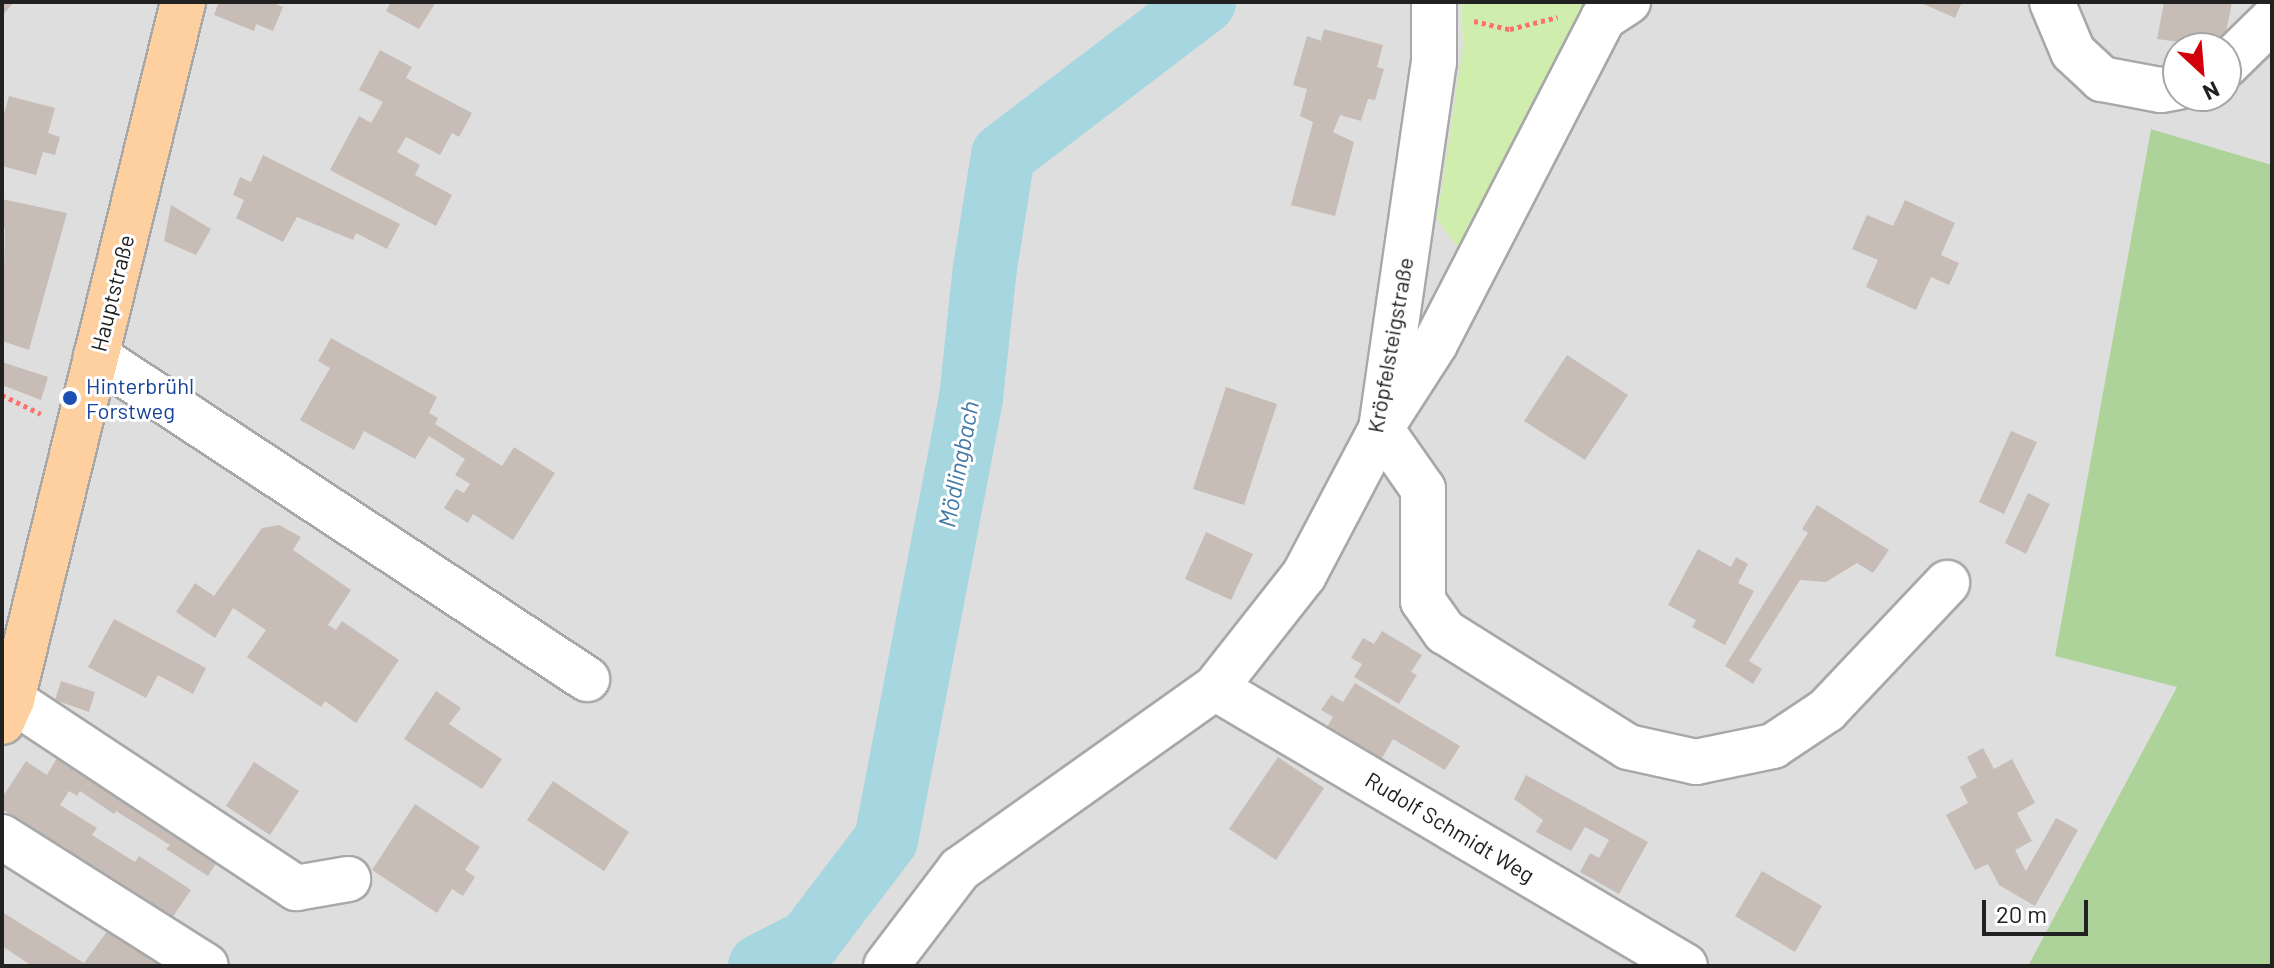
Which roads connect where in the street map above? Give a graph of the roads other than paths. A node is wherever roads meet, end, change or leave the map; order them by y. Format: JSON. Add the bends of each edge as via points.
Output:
{"nodes":[{"id":1,"x":183,"y":2,"type":"edge"},
{"id":2,"x":1434,"y":2,"type":"edge"},
{"id":3,"x":2052,"y":2,"type":"edge"},
{"id":4,"x":1611,"y":7,"type":"edge"},
{"id":5,"x":2272,"y":20,"type":"edge"},
{"id":6,"x":2242,"y":49,"type":"edge"},
{"id":7,"x":2162,"y":90,"type":"edge"},
{"id":8,"x":96,"y":356,"type":"junction"},
{"id":9,"x":1381,"y":429,"type":"junction"},
{"id":10,"x":1947,"y":583,"type":"dead end"},
{"id":11,"x":587,"y":679,"type":"dead end"},
{"id":12,"x":1215,"y":688,"type":"junction"},
{"id":13,"x":7,"y":711,"type":"edge"},
{"id":14,"x":2,"y":837,"type":"edge"},
{"id":15,"x":348,"y":879,"type":"dead end"},
{"id":16,"x":206,"y":966,"type":"edge"},
{"id":17,"x":886,"y":966,"type":"edge"},
{"id":18,"x":1685,"y":966,"type":"edge"}],
"edges":[{"from":1,"to":8,"type":"main road","name":"Hauptstraße"},
{"from":2,"to":9,"type":"street","name":"Kröpfelsteigstraße","via":[[1434,63]]},
{"from":3,"to":7,"type":"street","via":[[2073,52],[2102,79]]},
{"from":4,"to":9,"type":"street","via":[[1435,344]]},
{"from":5,"to":6,"type":"street"},
{"from":8,"to":11,"type":"street"},
{"from":8,"to":13,"type":"main road","name":"Hauptstraße"},
{"from":9,"to":10,"type":"street","via":[[1423,489],[1423,601],[1445,632],[1628,747],[1696,762],[1773,746],[1827,710]]},
{"from":9,"to":12,"type":"street","name":"Kröpfelsteigstraße","via":[[1304,575]]},
{"from":12,"to":17,"type":"street","name":"Kröpfelsteigstraße","via":[[960,869]]},
{"from":12,"to":18,"type":"street","name":"Rudolf Schmidt Weg"},
{"from":13,"to":15,"type":"street","via":[[296,888]]},
{"from":14,"to":16,"type":"street"}]}
